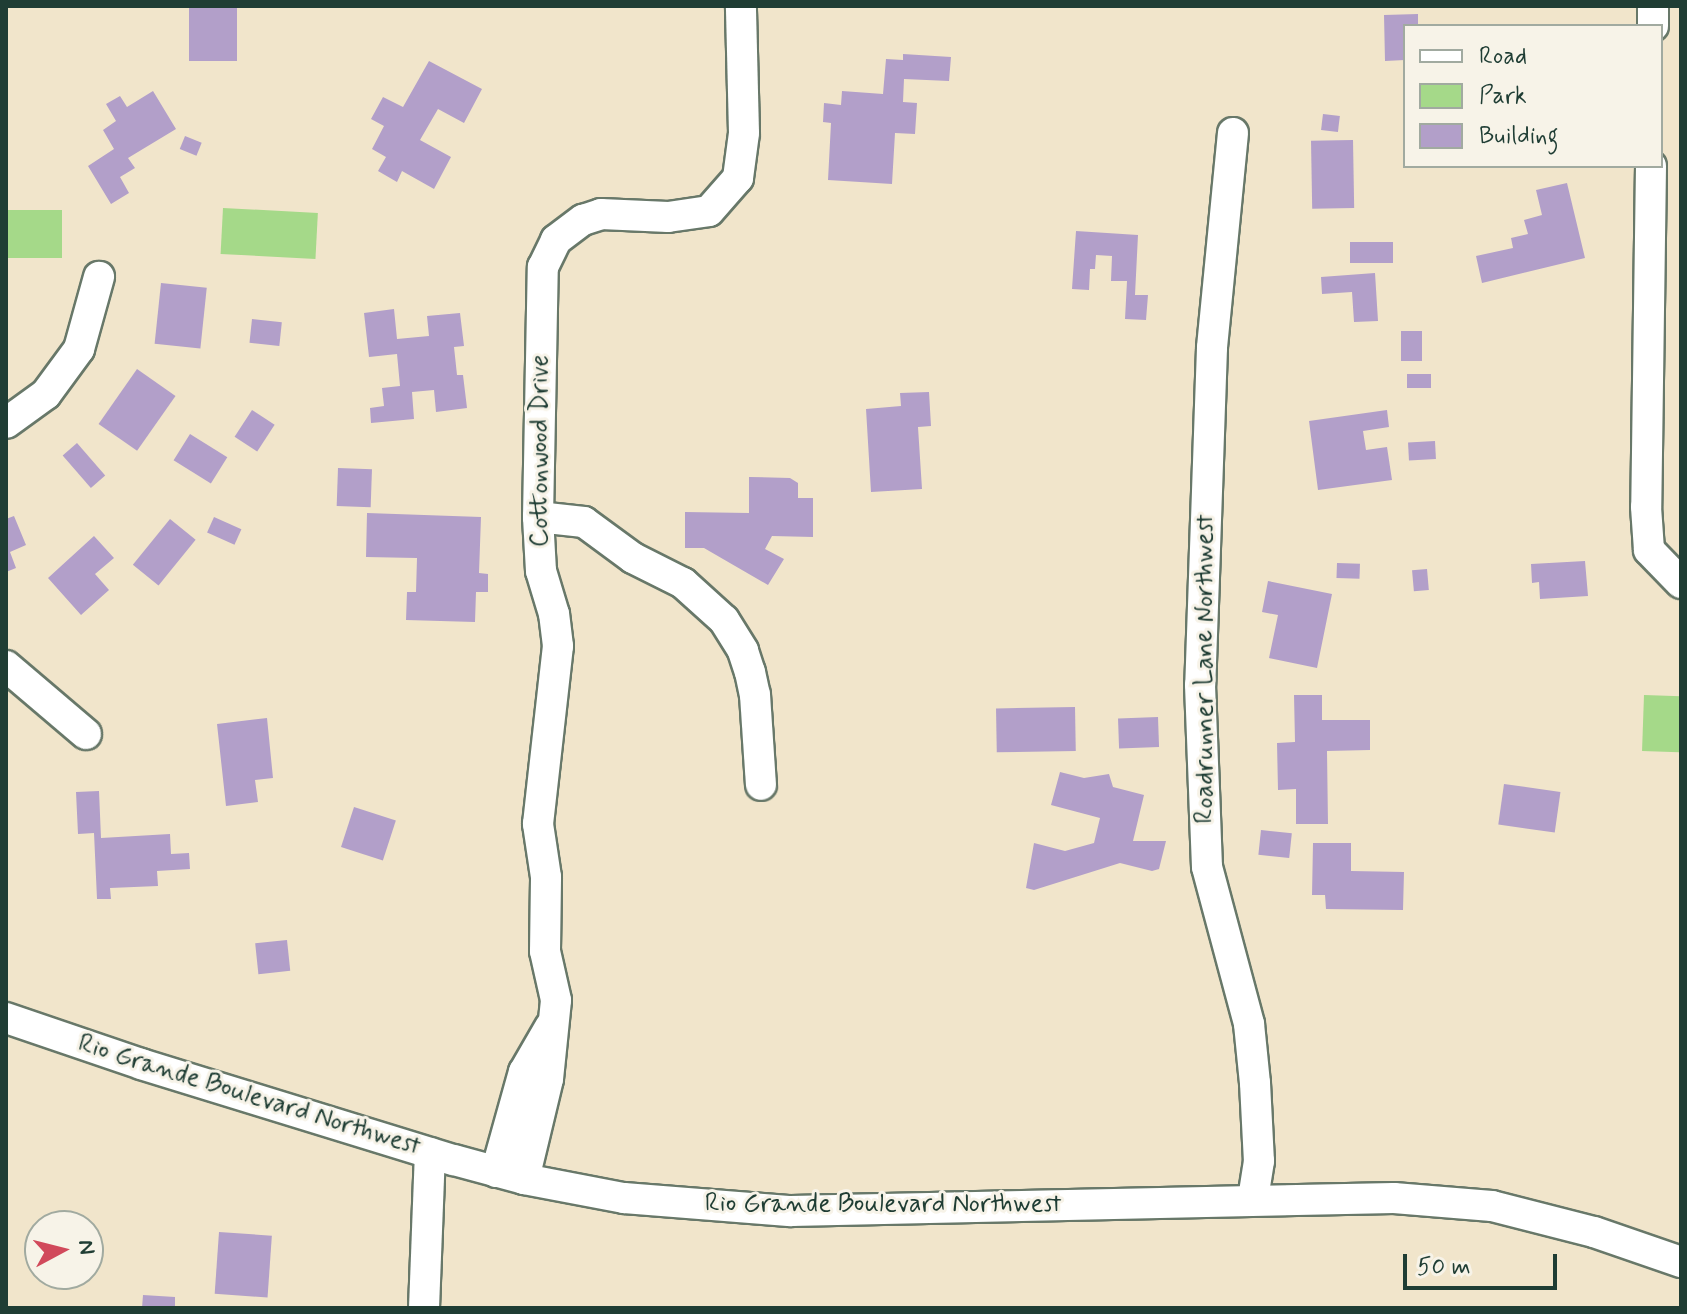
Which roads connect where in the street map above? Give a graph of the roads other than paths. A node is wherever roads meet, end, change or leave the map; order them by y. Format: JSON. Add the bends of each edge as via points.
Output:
{"nodes":[{"id":1,"x":741,"y":6,"type":"edge"},
{"id":2,"x":1233,"y":133,"type":"dead end"},
{"id":3,"x":1651,"y":168,"type":"edge"},
{"id":4,"x":99,"y":277,"type":"dead end"},
{"id":5,"x":6,"y":423,"type":"edge"},
{"id":6,"x":538,"y":517,"type":"junction"},
{"id":7,"x":1681,"y":583,"type":"edge"},
{"id":8,"x":6,"y":666,"type":"edge"},
{"id":9,"x":86,"y":734,"type":"dead end"},
{"id":10,"x":761,"y":785,"type":"dead end"},
{"id":11,"x":6,"y":1018,"type":"edge"},
{"id":12,"x":430,"y":1153,"type":"junction"},
{"id":13,"x":510,"y":1175,"type":"junction"},
{"id":14,"x":1253,"y":1200,"type":"junction"},
{"id":15,"x":1681,"y":1262,"type":"edge"},
{"id":16,"x":424,"y":1308,"type":"edge"}],
"edges":[{"from":1,"to":6,"type":"street","name":"Cottonwood Drive","via":[[744,133],[738,178],[709,211],[668,217],[591,216],[565,231],[550,248],[541,282]]},
{"from":2,"to":14,"type":"street","name":"Roadrunner Lane Northwest","via":[[1212,348],[1200,685],[1207,867],[1249,1024],[1259,1161]]},
{"from":3,"to":7,"type":"street","via":[[1649,550]]},
{"from":4,"to":5,"type":"street","via":[[79,349],[46,394]]},
{"from":6,"to":10,"type":"street","via":[[584,522],[633,558],[683,583],[724,620],[743,651],[755,695]]},
{"from":6,"to":13,"type":"street","name":"Cottonwood Drive","via":[[541,571],[558,646],[538,824],[546,877],[545,940],[556,1000],[548,1079]]},
{"from":8,"to":9,"type":"street"},
{"from":11,"to":12,"type":"street","name":"Rio Grande Boulevard Northwest"},
{"from":12,"to":13,"type":"street","name":"Rio Grande Boulevard Northwest"},
{"from":12,"to":16,"type":"street"},
{"from":13,"to":14,"type":"street","name":"Rio Grande Boulevard Northwest","via":[[680,1205],[791,1211]]},
{"from":14,"to":15,"type":"street","name":"Rio Grande Boulevard Northwest","via":[[1394,1198],[1492,1206],[1594,1232]]}]}
